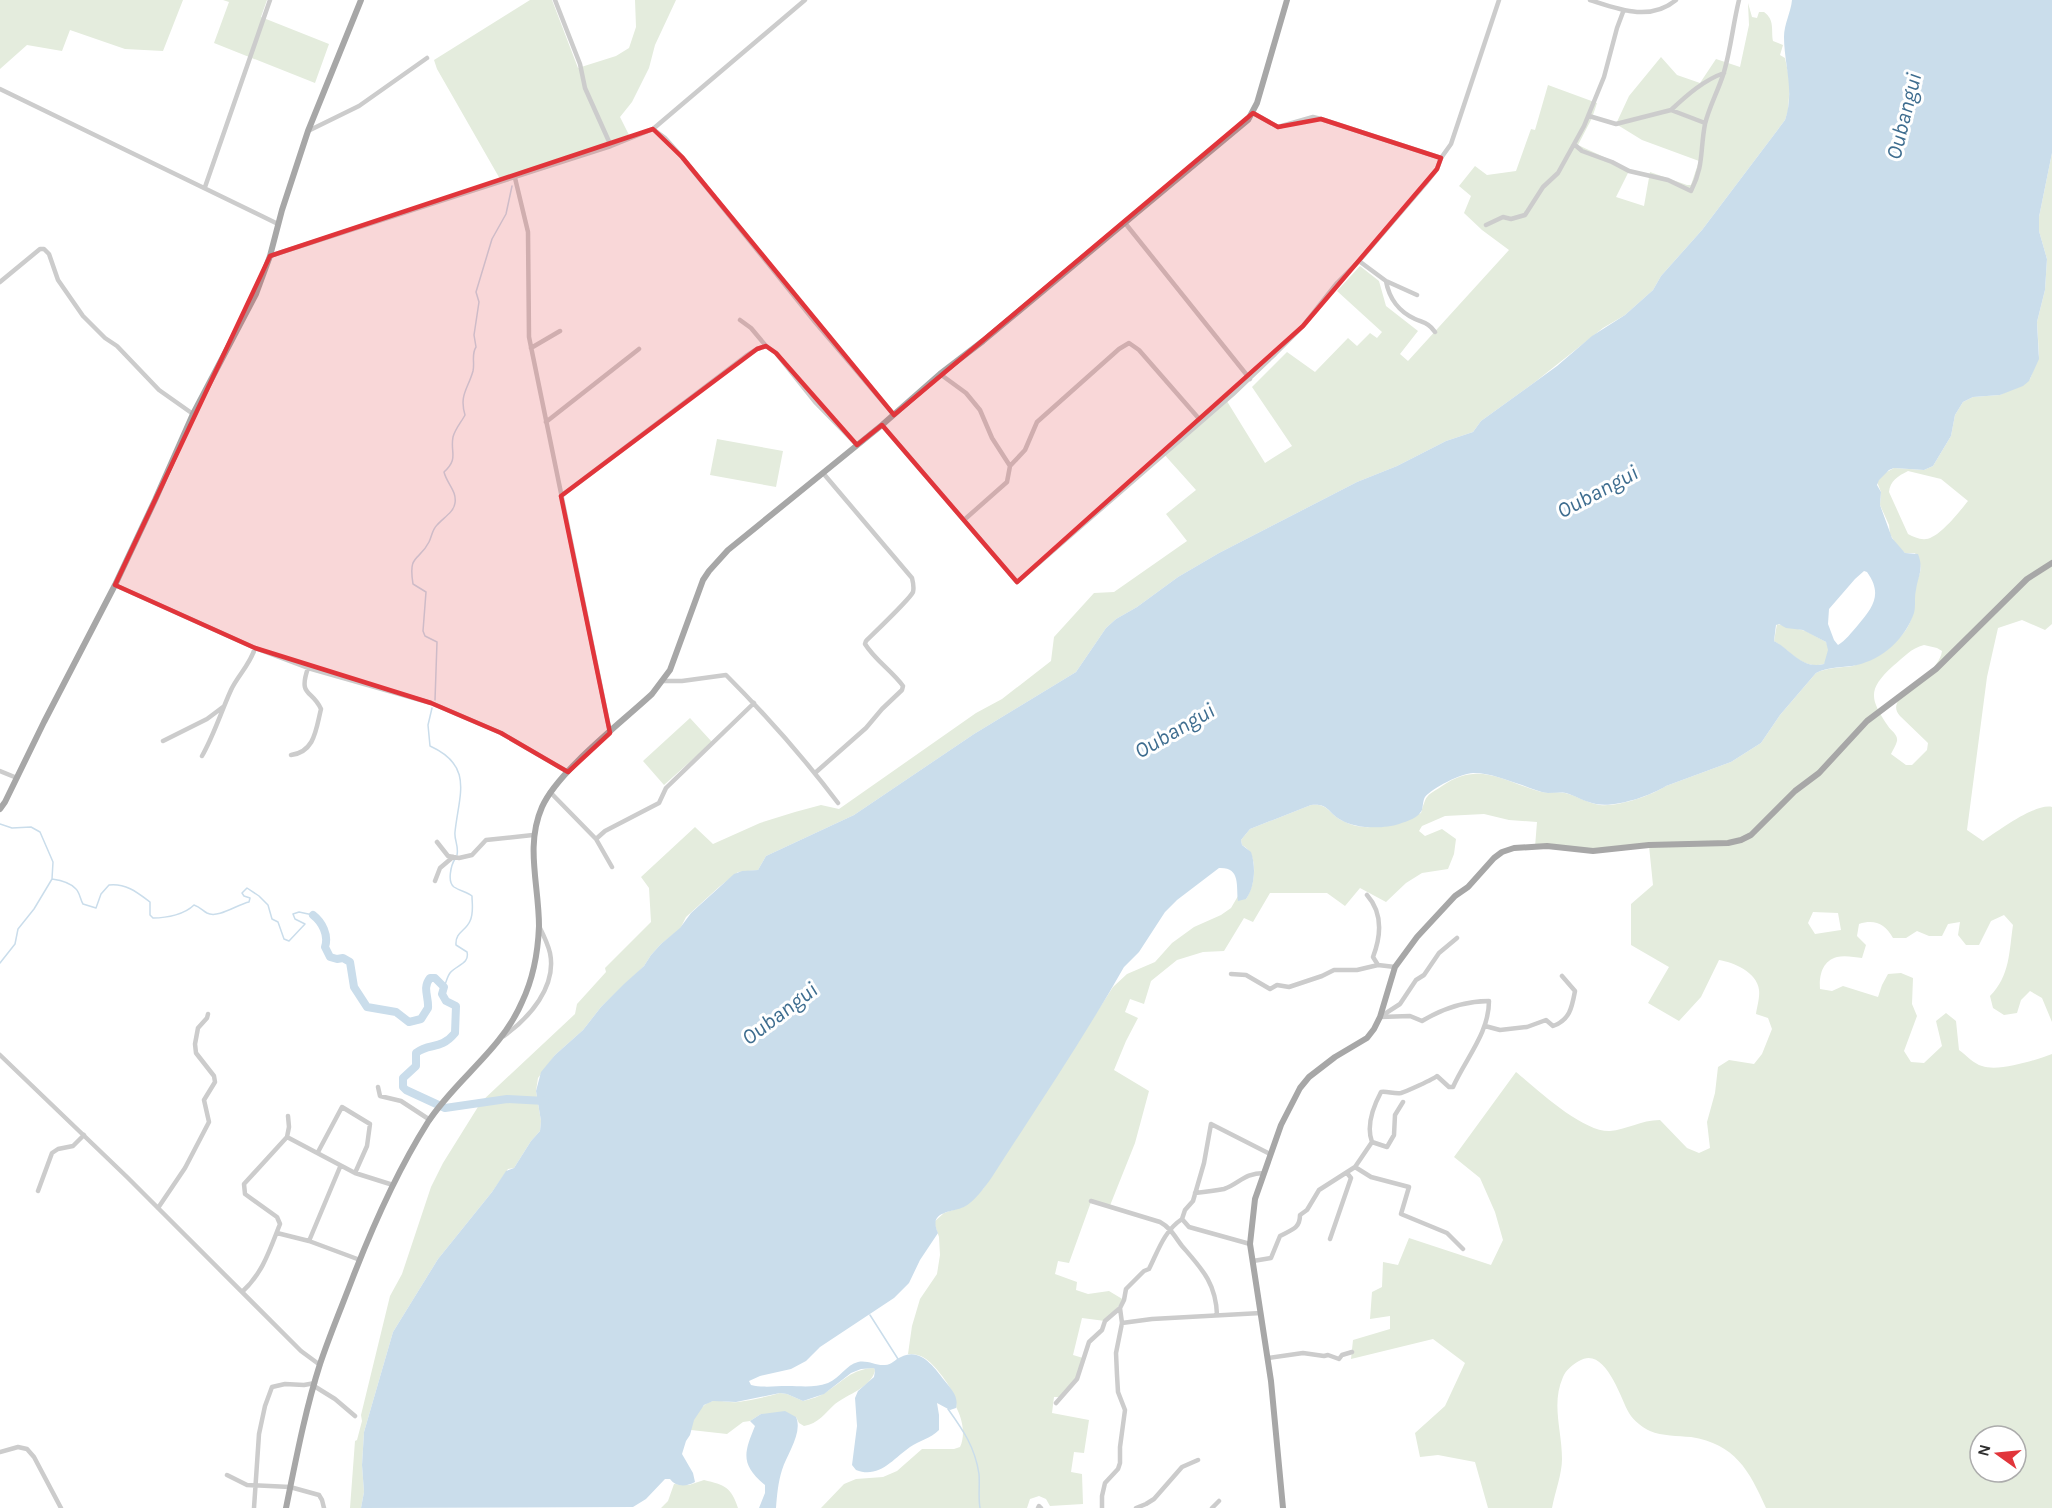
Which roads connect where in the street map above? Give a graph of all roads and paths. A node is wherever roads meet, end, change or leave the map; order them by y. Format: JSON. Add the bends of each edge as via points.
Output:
{"nodes":[{"id":1,"x":270,"y":0,"type":"edge"},
{"id":2,"x":361,"y":0,"type":"edge"},
{"id":3,"x":555,"y":0,"type":"edge"},
{"id":4,"x":805,"y":0,"type":"edge"},
{"id":5,"x":1287,"y":0,"type":"edge"},
{"id":6,"x":1499,"y":0,"type":"edge"},
{"id":7,"x":1590,"y":0,"type":"edge"},
{"id":8,"x":1676,"y":0,"type":"edge"},
{"id":9,"x":1739,"y":0,"type":"edge"},
{"id":10,"x":1623,"y":12,"type":"junction"},
{"id":11,"x":427,"y":58,"type":"dead end"},
{"id":12,"x":1724,"y":73,"type":"junction"},
{"id":13,"x":0,"y":89,"type":"edge"},
{"id":14,"x":1671,"y":110,"type":"junction"},
{"id":15,"x":1253,"y":113,"type":"junction"},
{"id":16,"x":1589,"y":116,"type":"junction"},
{"id":17,"x":1705,"y":123,"type":"junction"},
{"id":18,"x":653,"y":129,"type":"junction"},
{"id":19,"x":308,"y":131,"type":"junction"},
{"id":20,"x":1575,"y":145,"type":"junction"},
{"id":21,"x":611,"y":146,"type":"junction"},
{"id":22,"x":1441,"y":158,"type":"junction"},
{"id":23,"x":515,"y":178,"type":"junction"},
{"id":24,"x":205,"y":187,"type":"junction"},
{"id":25,"x":1125,"y":223,"type":"junction"},
{"id":26,"x":278,"y":224,"type":"junction"},
{"id":27,"x":1486,"y":225,"type":"dead end"},
{"id":28,"x":270,"y":256,"type":"junction"},
{"id":29,"x":1359,"y":261,"type":"junction"},
{"id":30,"x":1386,"y":281,"type":"junction"},
{"id":31,"x":0,"y":282,"type":"edge"},
{"id":32,"x":1417,"y":295,"type":"dead end"},
{"id":33,"x":740,"y":320,"type":"dead end"},
{"id":34,"x":560,"y":331,"type":"dead end"},
{"id":35,"x":1435,"y":332,"type":"dead end"},
{"id":36,"x":766,"y":346,"type":"junction"},
{"id":37,"x":531,"y":348,"type":"junction"},
{"id":38,"x":639,"y":350,"type":"dead end"},
{"id":39,"x":940,"y":374,"type":"junction"},
{"id":40,"x":1250,"y":379,"type":"junction"},
{"id":41,"x":192,"y":414,"type":"junction"},
{"id":42,"x":894,"y":414,"type":"junction"},
{"id":43,"x":1201,"y":421,"type":"junction"},
{"id":44,"x":546,"y":422,"type":"junction"},
{"id":45,"x":882,"y":425,"type":"junction"},
{"id":46,"x":857,"y":445,"type":"junction"},
{"id":47,"x":1010,"y":466,"type":"junction"},
{"id":48,"x":823,"y":473,"type":"junction"},
{"id":49,"x":561,"y":496,"type":"junction"},
{"id":50,"x":964,"y":520,"type":"junction"},
{"id":51,"x":2052,"y":563,"type":"edge"},
{"id":52,"x":115,"y":585,"type":"junction"},
{"id":53,"x":255,"y":648,"type":"junction"},
{"id":54,"x":308,"y":668,"type":"junction"},
{"id":55,"x":663,"y":681,"type":"junction"},
{"id":56,"x":754,"y":703,"type":"junction"},
{"id":57,"x":224,"y":706,"type":"junction"},
{"id":58,"x":207,"y":719,"type":"junction"},
{"id":59,"x":217,"y":725,"type":"junction"},
{"id":60,"x":610,"y":733,"type":"junction"},
{"id":61,"x":163,"y":741,"type":"dead end"},
{"id":62,"x":291,"y":755,"type":"dead end"},
{"id":63,"x":202,"y":756,"type":"dead end"},
{"id":64,"x":0,"y":771,"type":"edge"},
{"id":65,"x":568,"y":772,"type":"junction"},
{"id":66,"x":815,"y":773,"type":"junction"},
{"id":67,"x":17,"y":778,"type":"junction"},
{"id":68,"x":550,"y":792,"type":"junction"},
{"id":69,"x":838,"y":803,"type":"dead end"},
{"id":70,"x":0,"y":809,"type":"edge"},
{"id":71,"x":533,"y":835,"type":"junction"},
{"id":72,"x":596,"y":840,"type":"junction"},
{"id":73,"x":437,"y":842,"type":"dead end"},
{"id":74,"x":456,"y":857,"type":"junction"},
{"id":75,"x":612,"y":867,"type":"dead end"},
{"id":76,"x":435,"y":881,"type":"dead end"},
{"id":77,"x":1367,"y":896,"type":"dead end"},
{"id":78,"x":539,"y":925,"type":"junction"},
{"id":79,"x":1457,"y":938,"type":"dead end"},
{"id":80,"x":1378,"y":965,"type":"junction"},
{"id":81,"x":1395,"y":967,"type":"junction"},
{"id":82,"x":1231,"y":974,"type":"dead end"},
{"id":83,"x":1562,"y":976,"type":"dead end"},
{"id":84,"x":208,"y":1014,"type":"dead end"},
{"id":85,"x":1380,"y":1017,"type":"junction"},
{"id":86,"x":1485,"y":1026,"type":"junction"},
{"id":87,"x":502,"y":1038,"type":"junction"},
{"id":88,"x":0,"y":1055,"type":"edge"},
{"id":89,"x":378,"y":1087,"type":"dead end"},
{"id":90,"x":1403,"y":1102,"type":"dead end"},
{"id":91,"x":288,"y":1116,"type":"dead end"},
{"id":92,"x":431,"y":1119,"type":"junction"},
{"id":93,"x":84,"y":1135,"type":"junction"},
{"id":94,"x":287,"y":1137,"type":"junction"},
{"id":95,"x":1372,"y":1142,"type":"junction"},
{"id":96,"x":318,"y":1152,"type":"junction"},
{"id":97,"x":1270,"y":1154,"type":"junction"},
{"id":98,"x":340,"y":1167,"type":"junction"},
{"id":99,"x":1355,"y":1167,"type":"junction"},
{"id":100,"x":355,"y":1173,"type":"junction"},
{"id":101,"x":1264,"y":1173,"type":"junction"},
{"id":102,"x":1347,"y":1173,"type":"junction"},
{"id":103,"x":393,"y":1185,"type":"junction"},
{"id":104,"x":38,"y":1191,"type":"dead end"},
{"id":105,"x":1195,"y":1193,"type":"junction"},
{"id":106,"x":1091,"y":1202,"type":"dead end"},
{"id":107,"x":158,"y":1208,"type":"junction"},
{"id":108,"x":1182,"y":1219,"type":"junction"},
{"id":109,"x":1170,"y":1228,"type":"junction"},
{"id":110,"x":277,"y":1233,"type":"junction"},
{"id":111,"x":1330,"y":1239,"type":"dead end"},
{"id":112,"x":309,"y":1241,"type":"junction"},
{"id":113,"x":1250,"y":1244,"type":"junction"},
{"id":114,"x":1463,"y":1249,"type":"dead end"},
{"id":115,"x":360,"y":1260,"type":"junction"},
{"id":116,"x":1253,"y":1261,"type":"junction"},
{"id":117,"x":242,"y":1292,"type":"junction"},
{"id":118,"x":1120,"y":1308,"type":"junction"},
{"id":119,"x":1261,"y":1313,"type":"junction"},
{"id":120,"x":1217,"y":1315,"type":"junction"},
{"id":121,"x":1122,"y":1323,"type":"junction"},
{"id":122,"x":1352,"y":1352,"type":"dead end"},
{"id":123,"x":1268,"y":1358,"type":"junction"},
{"id":124,"x":320,"y":1365,"type":"junction"},
{"id":125,"x":314,"y":1385,"type":"junction"},
{"id":126,"x":1056,"y":1403,"type":"dead end"},
{"id":127,"x":355,"y":1416,"type":"dead end"},
{"id":128,"x":0,"y":1452,"type":"edge"},
{"id":129,"x":1198,"y":1460,"type":"dead end"},
{"id":130,"x":227,"y":1475,"type":"dead end"},
{"id":131,"x":254,"y":1486,"type":"junction"},
{"id":132,"x":290,"y":1487,"type":"junction"},
{"id":133,"x":1219,"y":1501,"type":"dead end"},
{"id":134,"x":61,"y":1508,"type":"edge"},
{"id":135,"x":254,"y":1508,"type":"edge"},
{"id":136,"x":286,"y":1508,"type":"edge"},
{"id":137,"x":324,"y":1508,"type":"edge"},
{"id":138,"x":1102,"y":1508,"type":"edge"},
{"id":139,"x":1137,"y":1508,"type":"edge"},
{"id":140,"x":1212,"y":1508,"type":"edge"},
{"id":141,"x":1283,"y":1508,"type":"edge"}],
"edges":[{"from":1,"to":24,"type":"street"},
{"from":2,"to":19,"type":"main road"},
{"from":3,"to":21,"type":"street","via":[[580,64],[585,88]]},
{"from":4,"to":18,"type":"street"},
{"from":5,"to":15,"type":"main road"},
{"from":6,"to":22,"type":"street","via":[[1458,127]]},
{"from":7,"to":10,"type":"street"},
{"from":8,"to":10,"type":"street","via":[[1657,11]]},
{"from":9,"to":12,"type":"street"},
{"from":10,"to":16,"type":"street"},
{"from":11,"to":19,"type":"street","via":[[359,106]]},
{"from":12,"to":14,"type":"street","via":[[1695,89]]},
{"from":12,"to":17,"type":"street"},
{"from":13,"to":24,"type":"street"},
{"from":14,"to":16,"type":"street","via":[[1616,124]]},
{"from":14,"to":17,"type":"street"},
{"from":15,"to":22,"type":"street","via":[[1278,127],[1313,117]]},
{"from":15,"to":25,"type":"main road","via":[[1237,131]]},
{"from":16,"to":20,"type":"street"},
{"from":17,"to":20,"type":"street","via":[[1702,161],[1691,191],[1668,180],[1629,171]]},
{"from":18,"to":21,"type":"street"},
{"from":18,"to":42,"type":"street","via":[[682,158]]},
{"from":19,"to":26,"type":"main road"},
{"from":20,"to":27,"type":"street","via":[[1525,215],[1503,217]]},
{"from":21,"to":23,"type":"street"},
{"from":22,"to":29,"type":"street","via":[[1437,169]]},
{"from":23,"to":28,"type":"street"},
{"from":23,"to":37,"type":"street","via":[[528,232]]},
{"from":24,"to":26,"type":"street"},
{"from":25,"to":39,"type":"main road"},
{"from":25,"to":40,"type":"street"},
{"from":26,"to":28,"type":"main road"},
{"from":28,"to":41,"type":"main road","via":[[256,294]]},
{"from":29,"to":30,"type":"street"},
{"from":29,"to":40,"type":"street"},
{"from":30,"to":32,"type":"street"},
{"from":30,"to":35,"type":"street","via":[[1400,309],[1429,324]]},
{"from":31,"to":41,"type":"street","via":[[44,249],[58,280],[83,316],[159,390]]},
{"from":33,"to":36,"type":"street"},
{"from":34,"to":37,"type":"street"},
{"from":36,"to":46,"type":"street"},
{"from":36,"to":49,"type":"street","via":[[746,356]]},
{"from":37,"to":44,"type":"street"},
{"from":38,"to":44,"type":"street"},
{"from":39,"to":42,"type":"main road"},
{"from":39,"to":47,"type":"street","via":[[966,393],[980,410]]},
{"from":40,"to":43,"type":"street"},
{"from":41,"to":52,"type":"main road"},
{"from":42,"to":45,"type":"main road"},
{"from":43,"to":47,"type":"street","via":[[1139,350],[1129,344],[1037,422],[1025,450]]},
{"from":43,"to":50,"type":"street","via":[[1017,582]]},
{"from":44,"to":49,"type":"street"},
{"from":45,"to":46,"type":"main road"},
{"from":45,"to":50,"type":"street"},
{"from":46,"to":48,"type":"main road"},
{"from":47,"to":50,"type":"street","via":[[1006,482]]},
{"from":48,"to":55,"type":"main road","via":[[728,550],[709,571]]},
{"from":48,"to":66,"type":"street","via":[[912,578],[913,592],[865,644],[903,690]]},
{"from":49,"to":60,"type":"street"},
{"from":51,"to":81,"type":"main road","via":[[2027,579],[1936,669],[1867,721],[1751,835],[1728,843],[1593,851],[1526,846],[1502,852],[1455,896]]},
{"from":52,"to":53,"type":"street"},
{"from":52,"to":67,"type":"main road"},
{"from":53,"to":54,"type":"street"},
{"from":53,"to":57,"type":"street"},
{"from":54,"to":62,"type":"street","via":[[306,689],[321,709],[309,747]]},
{"from":54,"to":65,"type":"street","via":[[431,703],[501,733]]},
{"from":55,"to":56,"type":"street","via":[[726,675]]},
{"from":55,"to":60,"type":"main road"},
{"from":56,"to":66,"type":"street"},
{"from":56,"to":72,"type":"street","via":[[666,788],[658,803],[605,831]]},
{"from":57,"to":58,"type":"street"},
{"from":57,"to":59,"type":"street"},
{"from":58,"to":59,"type":"street"},
{"from":58,"to":61,"type":"street"},
{"from":59,"to":63,"type":"street"},
{"from":60,"to":65,"type":"main road"},
{"from":64,"to":67,"type":"street"},
{"from":65,"to":68,"type":"main road"},
{"from":66,"to":69,"type":"street"},
{"from":67,"to":70,"type":"main road"},
{"from":68,"to":71,"type":"main road"},
{"from":68,"to":72,"type":"street"},
{"from":71,"to":74,"type":"street","via":[[486,840],[472,855]]},
{"from":71,"to":78,"type":"main road"},
{"from":72,"to":75,"type":"street"},
{"from":73,"to":74,"type":"street","via":[[444,852]]},
{"from":74,"to":76,"type":"street","via":[[440,868]]},
{"from":77,"to":80,"type":"street","via":[[1380,930],[1373,957]]},
{"from":78,"to":87,"type":"main road","via":[[530,981]]},
{"from":78,"to":87,"type":"street","via":[[550,953],[549,980],[521,1024]]},
{"from":79,"to":85,"type":"street","via":[[1439,952],[1400,1004]]},
{"from":80,"to":81,"type":"street"},
{"from":80,"to":82,"type":"street","via":[[1334,970],[1289,987],[1277,985],[1270,989],[1246,975]]},
{"from":81,"to":85,"type":"main road"},
{"from":83,"to":86,"type":"street","via":[[1575,991],[1570,1013],[1557,1024],[1553,1026],[1546,1020],[1500,1030]]},
{"from":84,"to":107,"type":"street","via":[[198,1028],[195,1044],[196,1053],[214,1076],[204,1100],[209,1122]]},
{"from":85,"to":86,"type":"street","via":[[1410,1016],[1422,1021],[1459,1005],[1489,1001]]},
{"from":85,"to":97,"type":"main road","via":[[1366,1038],[1335,1057],[1300,1088]]},
{"from":86,"to":95,"type":"street","via":[[1453,1087],[1437,1076],[1409,1091],[1381,1092],[1374,1102],[1368,1132]]},
{"from":87,"to":92,"type":"main road"},
{"from":88,"to":93,"type":"street"},
{"from":89,"to":92,"type":"street","via":[[380,1096],[401,1101]]},
{"from":90,"to":95,"type":"street","via":[[1395,1115],[1394,1135],[1387,1147]]},
{"from":91,"to":94,"type":"street"},
{"from":92,"to":103,"type":"main road"},
{"from":93,"to":104,"type":"street","via":[[73,1146],[52,1153]]},
{"from":93,"to":107,"type":"street"},
{"from":94,"to":96,"type":"street"},
{"from":94,"to":110,"type":"street","via":[[243,1188],[245,1194],[278,1217]]},
{"from":95,"to":99,"type":"street"},
{"from":96,"to":98,"type":"street"},
{"from":96,"to":100,"type":"street","via":[[342,1107],[370,1124],[367,1146]]},
{"from":97,"to":101,"type":"main road"},
{"from":97,"to":105,"type":"street","via":[[1210,1124]]},
{"from":98,"to":100,"type":"street"},
{"from":98,"to":112,"type":"street"},
{"from":99,"to":102,"type":"street"},
{"from":99,"to":114,"type":"street","via":[[1371,1177],[1409,1187],[1401,1214],[1447,1233]]},
{"from":100,"to":103,"type":"street"},
{"from":101,"to":105,"type":"street","via":[[1247,1176],[1222,1189]]},
{"from":101,"to":113,"type":"main road","via":[[1255,1199]]},
{"from":102,"to":111,"type":"street","via":[[1351,1178]]},
{"from":102,"to":116,"type":"street","via":[[1319,1190],[1300,1215],[1297,1228],[1280,1236],[1271,1258]]},
{"from":103,"to":115,"type":"main road"},
{"from":105,"to":108,"type":"street"},
{"from":106,"to":109,"type":"street"},
{"from":107,"to":117,"type":"street"},
{"from":108,"to":109,"type":"street"},
{"from":108,"to":113,"type":"street","via":[[1189,1227]]},
{"from":109,"to":118,"type":"street","via":[[1149,1269],[1126,1289]]},
{"from":109,"to":120,"type":"street","via":[[1206,1274],[1217,1300]]},
{"from":110,"to":112,"type":"street"},
{"from":110,"to":117,"type":"street","via":[[267,1260]]},
{"from":112,"to":115,"type":"street"},
{"from":113,"to":116,"type":"main road"},
{"from":115,"to":124,"type":"main road"},
{"from":116,"to":119,"type":"main road"},
{"from":117,"to":124,"type":"street"},
{"from":118,"to":121,"type":"street"},
{"from":118,"to":126,"type":"street","via":[[1089,1342],[1077,1379]]},
{"from":119,"to":120,"type":"street"},
{"from":119,"to":123,"type":"main road"},
{"from":120,"to":121,"type":"street"},
{"from":121,"to":138,"type":"street","via":[[1116,1353],[1118,1392],[1125,1410],[1120,1463],[1105,1483]]},
{"from":122,"to":123,"type":"street","via":[[1339,1359],[1303,1353]]},
{"from":123,"to":141,"type":"main road"},
{"from":124,"to":125,"type":"main road"},
{"from":125,"to":127,"type":"street"},
{"from":125,"to":131,"type":"street","via":[[272,1387],[265,1406]]},
{"from":125,"to":132,"type":"main road"},
{"from":128,"to":134,"type":"street","via":[[27,1449]]},
{"from":129,"to":139,"type":"street","via":[[1182,1467],[1154,1499]]},
{"from":130,"to":131,"type":"street"},
{"from":131,"to":132,"type":"street"},
{"from":131,"to":135,"type":"street"},
{"from":132,"to":136,"type":"main road"},
{"from":132,"to":137,"type":"street","via":[[319,1495]]},
{"from":133,"to":140,"type":"street"}]}
